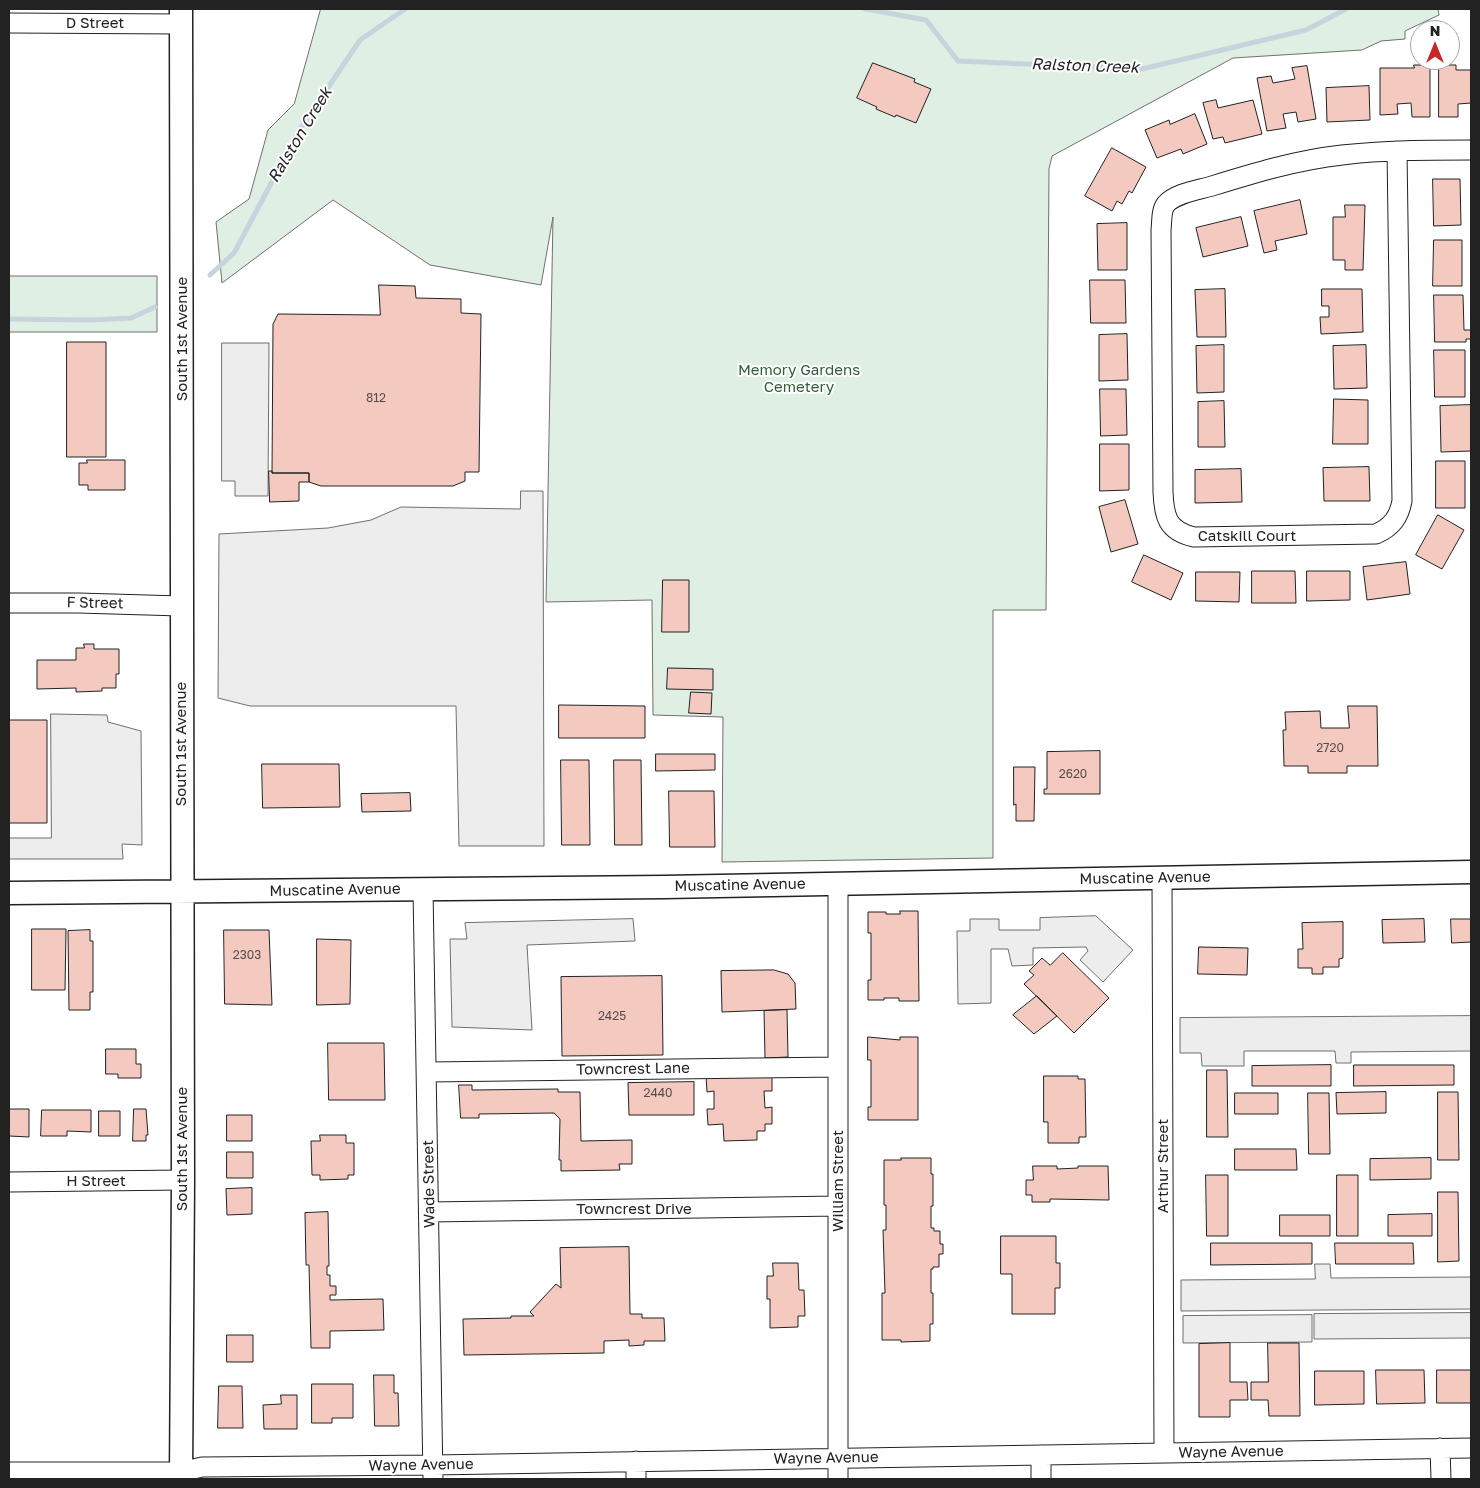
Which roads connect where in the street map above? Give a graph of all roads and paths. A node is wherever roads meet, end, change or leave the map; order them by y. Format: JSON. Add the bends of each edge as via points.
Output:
{"nodes":[{"id":1,"x":181,"y":16,"type":"edge"},
{"id":2,"x":9,"y":23,"type":"edge"},
{"id":3,"x":1471,"y":150,"type":"edge"},
{"id":4,"x":1398,"y":151,"type":"junction"},
{"id":5,"x":9,"y":603,"type":"edge"},
{"id":6,"x":181,"y":606,"type":"junction"},
{"id":7,"x":1471,"y":872,"type":"edge"},
{"id":8,"x":1162,"y":878,"type":"junction"},
{"id":9,"x":838,"y":884,"type":"junction"},
{"id":10,"x":424,"y":889,"type":"junction"},
{"id":11,"x":181,"y":891,"type":"junction"},
{"id":12,"x":9,"y":893,"type":"edge"},
{"id":13,"x":838,"y":1067,"type":"junction"},
{"id":14,"x":427,"y":1072,"type":"junction"},
{"id":15,"x":183,"y":1180,"type":"junction"},
{"id":16,"x":9,"y":1182,"type":"edge"},
{"id":17,"x":838,"y":1206,"type":"junction"},
{"id":18,"x":429,"y":1212,"type":"junction"},
{"id":19,"x":1440,"y":1448,"type":"junction"},
{"id":20,"x":1471,"y":1448,"type":"edge"},
{"id":21,"x":1164,"y":1453,"type":"junction"},
{"id":22,"x":1041,"y":1455,"type":"junction"},
{"id":23,"x":838,"y":1458,"type":"junction"},
{"id":24,"x":636,"y":1470,"type":"edge"},
{"id":25,"x":9,"y":1472,"type":"edge"},
{"id":26,"x":433,"y":1472,"type":"edge"},
{"id":27,"x":181,"y":1476,"type":"edge"},
{"id":28,"x":838,"y":1479,"type":"edge"},
{"id":29,"x":1041,"y":1479,"type":"edge"},
{"id":30,"x":1441,"y":1479,"type":"edge"}],
"edges":[{"from":1,"to":2,"type":"street","name":"D Street"},
{"from":1,"to":6,"type":"main road","name":"South 1st Avenue"},
{"from":3,"to":4,"type":"street","name":"Catskill Court"},
{"from":4,"to":4,"type":"street","name":"Catskill Court","via":[[1297,162],[1185,194],[1165,205],[1160,230],[1163,492],[1164,512],[1180,533],[1194,537],[1376,534],[1393,523],[1400,512]]},
{"from":5,"to":6,"type":"street","name":"F Street"},
{"from":6,"to":11,"type":"main road","name":"South 1st Avenue"},
{"from":7,"to":8,"type":"main road","name":"Muscatine Avenue"},
{"from":8,"to":9,"type":"main road","name":"Muscatine Avenue"},
{"from":8,"to":21,"type":"street","name":"Arthur Street"},
{"from":9,"to":10,"type":"main road","name":"Muscatine Avenue"},
{"from":9,"to":13,"type":"street","name":"William Street"},
{"from":10,"to":11,"type":"main road","name":"Muscatine Avenue"},
{"from":10,"to":14,"type":"street","name":"Wade Street"},
{"from":11,"to":12,"type":"main road","name":"Muscatine Avenue"},
{"from":11,"to":15,"type":"main road","name":"South 1st Avenue"},
{"from":13,"to":14,"type":"street","name":"Towncrest Lane"},
{"from":13,"to":17,"type":"street","name":"William Street"},
{"from":14,"to":18,"type":"street","name":"Wade Street"},
{"from":15,"to":16,"type":"street","name":"H Street"},
{"from":15,"to":27,"type":"main road","name":"South 1st Avenue"},
{"from":17,"to":18,"type":"street","name":"Towncrest Drive"},
{"from":17,"to":23,"type":"street","name":"William Street"},
{"from":18,"to":26,"type":"street","name":"Wade Street"},
{"from":19,"to":20,"type":"street","name":"Wayne Avenue"},
{"from":19,"to":21,"type":"street","name":"Wayne Avenue"},
{"from":19,"to":30,"type":"street"},
{"from":21,"to":22,"type":"street","name":"Wayne Avenue"},
{"from":22,"to":23,"type":"street","name":"Wayne Avenue"},
{"from":22,"to":29,"type":"street"},
{"from":23,"to":24,"type":"street","name":"Wayne Avenue"},
{"from":23,"to":28,"type":"street","name":"William Street"},
{"from":24,"to":26,"type":"street","name":"Wayne Avenue"},
{"from":25,"to":27,"type":"street","name":"Wayne Avenue"},
{"from":26,"to":27,"type":"street","name":"Wayne Avenue","via":[[202,1467]]}]}
